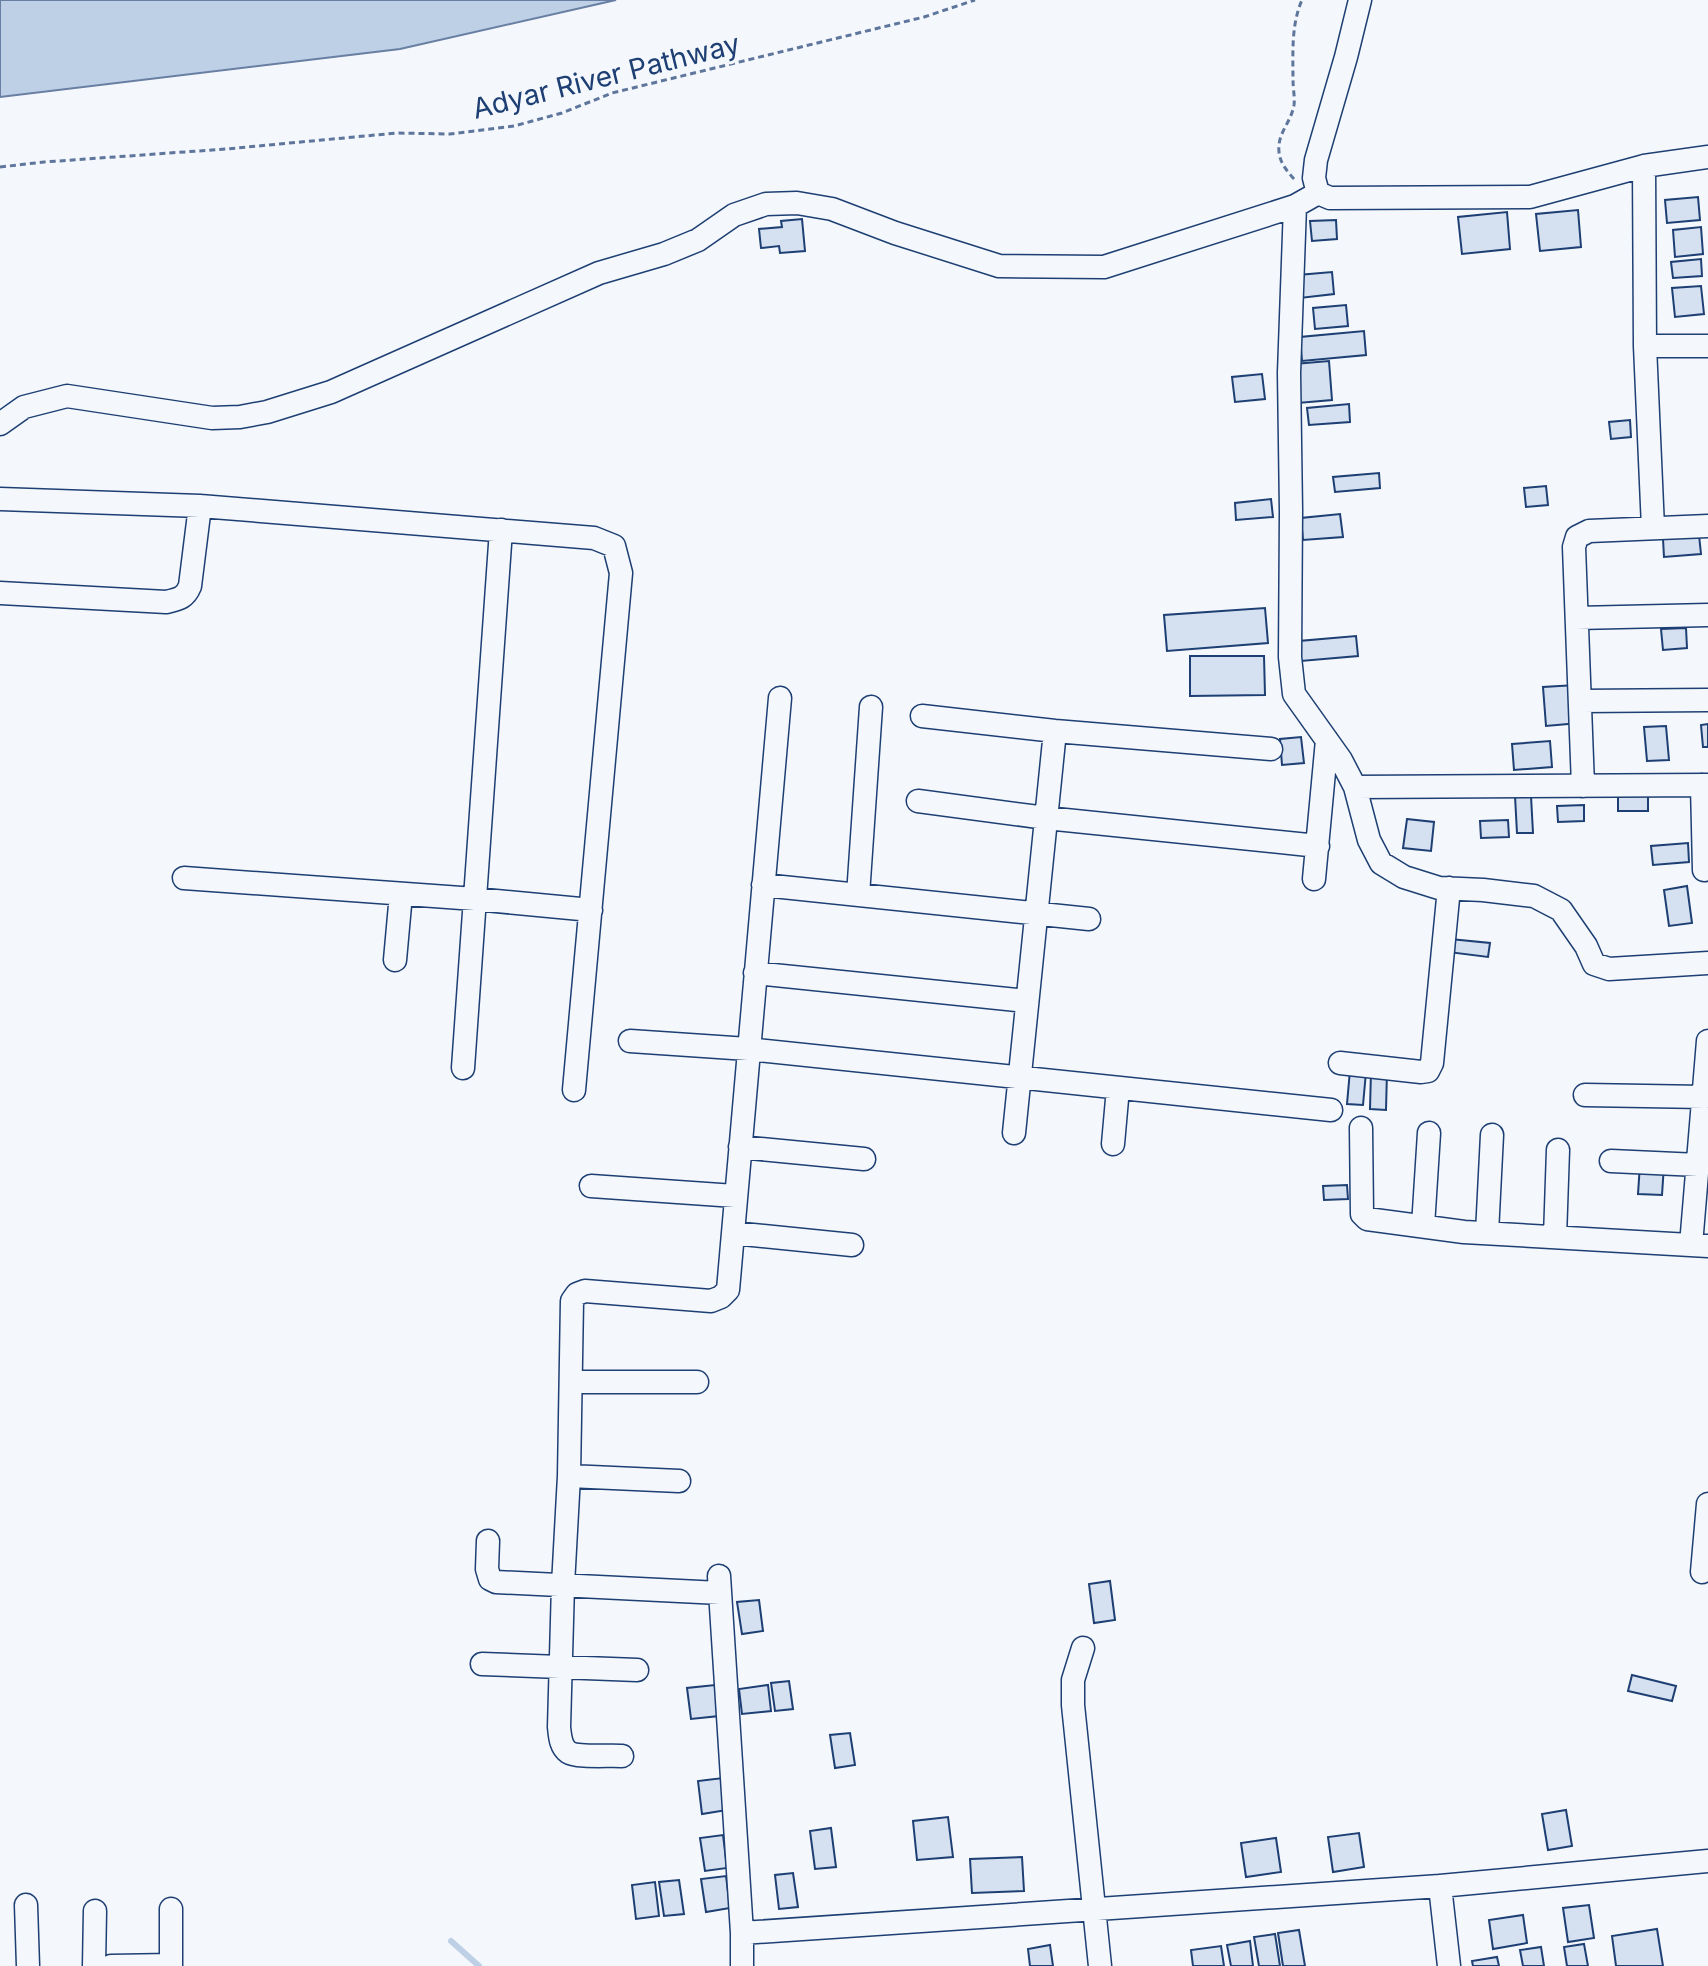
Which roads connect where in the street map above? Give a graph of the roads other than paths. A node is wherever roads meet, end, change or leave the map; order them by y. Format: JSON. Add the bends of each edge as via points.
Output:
{"nodes":[{"id":1,"x":1357,"y":11,"type":"edge"},
{"id":2,"x":1708,"y":157,"type":"edge"},
{"id":3,"x":1644,"y":166,"type":"junction"},
{"id":4,"x":1318,"y":193,"type":"junction"},
{"id":5,"x":1295,"y":206,"type":"junction"},
{"id":6,"x":1645,"y":346,"type":"junction"},
{"id":7,"x":1708,"y":346,"type":"edge"},
{"id":8,"x":0,"y":424,"type":"edge"},
{"id":9,"x":0,"y":499,"type":"edge"},
{"id":10,"x":200,"y":506,"type":"junction"},
{"id":11,"x":1708,"y":526,"type":"edge"},
{"id":12,"x":1653,"y":528,"type":"junction"},
{"id":13,"x":501,"y":530,"type":"junction"},
{"id":14,"x":0,"y":593,"type":"edge"},
{"id":15,"x":1708,"y":615,"type":"edge"},
{"id":16,"x":1577,"y":618,"type":"junction"},
{"id":17,"x":780,"y":698,"type":"dead end"},
{"id":18,"x":1708,"y":700,"type":"edge"},
{"id":19,"x":1581,"y":701,"type":"junction"},
{"id":20,"x":871,"y":707,"type":"dead end"},
{"id":21,"x":922,"y":716,"type":"dead end"},
{"id":22,"x":1055,"y":731,"type":"junction"},
{"id":23,"x":1327,"y":740,"type":"junction"},
{"id":24,"x":1271,"y":749,"type":"dead end"},
{"id":25,"x":1705,"y":785,"type":"edge"},
{"id":26,"x":1583,"y":786,"type":"junction"},
{"id":27,"x":1355,"y":787,"type":"junction"},
{"id":28,"x":918,"y":801,"type":"dead end"},
{"id":29,"x":1046,"y":818,"type":"junction"},
{"id":30,"x":1318,"y":846,"type":"junction"},
{"id":31,"x":1704,"y":870,"type":"dead end"},
{"id":32,"x":184,"y":878,"type":"dead end"},
{"id":33,"x":1314,"y":879,"type":"dead end"},
{"id":34,"x":763,"y":885,"type":"junction"},
{"id":35,"x":1449,"y":888,"type":"junction"},
{"id":36,"x":401,"y":894,"type":"junction"},
{"id":37,"x":858,"y":895,"type":"junction"},
{"id":38,"x":475,"y":899,"type":"junction"},
{"id":39,"x":591,"y":910,"type":"junction"},
{"id":40,"x":1036,"y":913,"type":"junction"},
{"id":41,"x":1089,"y":919,"type":"dead end"},
{"id":42,"x":395,"y":960,"type":"dead end"},
{"id":43,"x":1708,"y":963,"type":"edge"},
{"id":44,"x":755,"y":973,"type":"junction"},
{"id":45,"x":1027,"y":1001,"type":"junction"},
{"id":46,"x":630,"y":1041,"type":"dead end"},
{"id":47,"x":1708,"y":1041,"type":"edge"},
{"id":48,"x":748,"y":1049,"type":"junction"},
{"id":49,"x":1340,"y":1063,"type":"dead end"},
{"id":50,"x":463,"y":1068,"type":"dead end"},
{"id":51,"x":1019,"y":1077,"type":"junction"},
{"id":52,"x":1118,"y":1088,"type":"junction"},
{"id":53,"x":574,"y":1090,"type":"dead end"},
{"id":54,"x":1585,"y":1095,"type":"dead end"},
{"id":55,"x":1704,"y":1097,"type":"junction"},
{"id":56,"x":1331,"y":1110,"type":"dead end"},
{"id":57,"x":1361,"y":1128,"type":"dead end"},
{"id":58,"x":1014,"y":1133,"type":"dead end"},
{"id":59,"x":1429,"y":1133,"type":"dead end"},
{"id":60,"x":1492,"y":1135,"type":"dead end"},
{"id":61,"x":1113,"y":1144,"type":"dead end"},
{"id":62,"x":740,"y":1147,"type":"junction"},
{"id":63,"x":1558,"y":1150,"type":"dead end"},
{"id":64,"x":864,"y":1159,"type":"dead end"},
{"id":65,"x":1611,"y":1161,"type":"dead end"},
{"id":66,"x":1698,"y":1165,"type":"junction"},
{"id":67,"x":591,"y":1186,"type":"dead end"},
{"id":68,"x":735,"y":1196,"type":"junction"},
{"id":69,"x":1423,"y":1226,"type":"junction"},
{"id":70,"x":733,"y":1233,"type":"junction"},
{"id":71,"x":1487,"y":1233,"type":"junction"},
{"id":72,"x":1555,"y":1237,"type":"junction"},
{"id":73,"x":852,"y":1245,"type":"dead end"},
{"id":74,"x":1700,"y":1245,"type":"edge"},
{"id":75,"x":571,"y":1382,"type":"junction"},
{"id":76,"x":697,"y":1382,"type":"dead end"},
{"id":77,"x":569,"y":1476,"type":"junction"},
{"id":78,"x":679,"y":1481,"type":"dead end"},
{"id":79,"x":1708,"y":1504,"type":"edge"},
{"id":80,"x":488,"y":1541,"type":"dead end"},
{"id":81,"x":1702,"y":1572,"type":"dead end"},
{"id":82,"x":563,"y":1585,"type":"junction"},
{"id":83,"x":1083,"y":1648,"type":"dead end"},
{"id":84,"x":482,"y":1664,"type":"dead end"},
{"id":85,"x":561,"y":1667,"type":"junction"},
{"id":86,"x":637,"y":1670,"type":"dead end"},
{"id":87,"x":622,"y":1756,"type":"dead end"},
{"id":88,"x":1708,"y":1861,"type":"edge"},
{"id":89,"x":1440,"y":1886,"type":"junction"},
{"id":90,"x":26,"y":1905,"type":"dead end"},
{"id":91,"x":171,"y":1909,"type":"dead end"},
{"id":92,"x":1094,"y":1909,"type":"junction"},
{"id":93,"x":95,"y":1911,"type":"dead end"},
{"id":94,"x":742,"y":1933,"type":"junction"},
{"id":95,"x":28,"y":1966,"type":"edge"},
{"id":96,"x":94,"y":1966,"type":"edge"},
{"id":97,"x":111,"y":1966,"type":"edge"},
{"id":98,"x":171,"y":1966,"type":"edge"},
{"id":99,"x":742,"y":1966,"type":"edge"},
{"id":100,"x":1100,"y":1966,"type":"edge"},
{"id":101,"x":1449,"y":1966,"type":"edge"}],
"edges":[{"from":1,"to":4,"type":"street","via":[[1316,160]]},
{"from":2,"to":3,"type":"street"},
{"from":3,"to":4,"type":"street","via":[[1530,197],[1330,198]]},
{"from":3,"to":6,"type":"street"},
{"from":4,"to":5,"type":"street"},
{"from":5,"to":8,"type":"street","via":[[1104,267],[999,266],[832,209],[766,204],[734,215],[698,240],[599,273],[331,392],[267,412],[212,418],[67,396],[24,407]]},
{"from":5,"to":23,"type":"street","via":[[1289,326],[1290,657],[1294,694]]},
{"from":6,"to":7,"type":"street"},
{"from":6,"to":12,"type":"street"},
{"from":9,"to":10,"type":"street"},
{"from":10,"to":13,"type":"street"},
{"from":10,"to":14,"type":"street","via":[[190,586],[179,599]]},
{"from":11,"to":12,"type":"street"},
{"from":12,"to":16,"type":"street","via":[[1589,531],[1577,537]]},
{"from":13,"to":38,"type":"street"},
{"from":13,"to":39,"type":"street","via":[[594,538],[614,546],[619,561]]},
{"from":15,"to":16,"type":"street"},
{"from":16,"to":19,"type":"street"},
{"from":17,"to":34,"type":"street"},
{"from":18,"to":19,"type":"street"},
{"from":19,"to":26,"type":"street"},
{"from":20,"to":37,"type":"street"},
{"from":21,"to":22,"type":"street"},
{"from":22,"to":24,"type":"street"},
{"from":22,"to":29,"type":"street"},
{"from":23,"to":27,"type":"street"},
{"from":23,"to":30,"type":"street"},
{"from":25,"to":26,"type":"street"},
{"from":25,"to":31,"type":"street"},
{"from":26,"to":27,"type":"street"},
{"from":27,"to":35,"type":"street","via":[[1381,863],[1404,877]]},
{"from":28,"to":29,"type":"street"},
{"from":29,"to":30,"type":"street"},
{"from":29,"to":40,"type":"street"},
{"from":30,"to":33,"type":"street"},
{"from":32,"to":36,"type":"street"},
{"from":34,"to":37,"type":"street"},
{"from":34,"to":44,"type":"street"},
{"from":35,"to":43,"type":"street","via":[[1534,896],[1561,910],[1594,964],[1609,969]]},
{"from":35,"to":49,"type":"street","via":[[1428,1071]]},
{"from":36,"to":38,"type":"street"},
{"from":36,"to":42,"type":"street"},
{"from":37,"to":40,"type":"street"},
{"from":38,"to":39,"type":"street"},
{"from":38,"to":50,"type":"street"},
{"from":39,"to":53,"type":"street"},
{"from":40,"to":41,"type":"street"},
{"from":40,"to":45,"type":"street"},
{"from":44,"to":45,"type":"street"},
{"from":44,"to":48,"type":"street"},
{"from":45,"to":51,"type":"street"},
{"from":46,"to":48,"type":"street"},
{"from":47,"to":55,"type":"street"},
{"from":48,"to":51,"type":"street"},
{"from":48,"to":62,"type":"street"},
{"from":51,"to":52,"type":"street"},
{"from":51,"to":58,"type":"street"},
{"from":52,"to":56,"type":"street"},
{"from":52,"to":61,"type":"street"},
{"from":54,"to":55,"type":"street"},
{"from":55,"to":66,"type":"street"},
{"from":57,"to":69,"type":"street","via":[[1362,1214]]},
{"from":59,"to":69,"type":"street"},
{"from":60,"to":71,"type":"street"},
{"from":62,"to":64,"type":"street"},
{"from":62,"to":68,"type":"street"},
{"from":63,"to":72,"type":"street"},
{"from":65,"to":66,"type":"street"},
{"from":66,"to":74,"type":"street"},
{"from":67,"to":68,"type":"street"},
{"from":68,"to":70,"type":"street"},
{"from":69,"to":71,"type":"street"},
{"from":70,"to":73,"type":"street"},
{"from":70,"to":75,"type":"street","via":[[728,1290],[711,1301],[577,1294],[572,1301]]},
{"from":71,"to":72,"type":"street"},
{"from":72,"to":74,"type":"street"},
{"from":75,"to":76,"type":"street"},
{"from":75,"to":77,"type":"street"},
{"from":77,"to":78,"type":"street"},
{"from":77,"to":82,"type":"street"},
{"from":79,"to":81,"type":"street"},
{"from":80,"to":82,"type":"street","via":[[490,1579]]},
{"from":82,"to":85,"type":"street"},
{"from":82,"to":94,"type":"street","via":[[719,1584]]},
{"from":83,"to":92,"type":"street","via":[[1073,1680],[1073,1705]]},
{"from":84,"to":85,"type":"street"},
{"from":85,"to":86,"type":"street"},
{"from":85,"to":87,"type":"street","via":[[561,1742],[577,1755]]},
{"from":88,"to":89,"type":"street"},
{"from":89,"to":92,"type":"street"},
{"from":89,"to":101,"type":"street"},
{"from":90,"to":95,"type":"street"},
{"from":91,"to":98,"type":"street"},
{"from":92,"to":94,"type":"street"},
{"from":92,"to":100,"type":"street"},
{"from":93,"to":96,"type":"street"},
{"from":94,"to":99,"type":"street"},
{"from":97,"to":98,"type":"street"}]}
